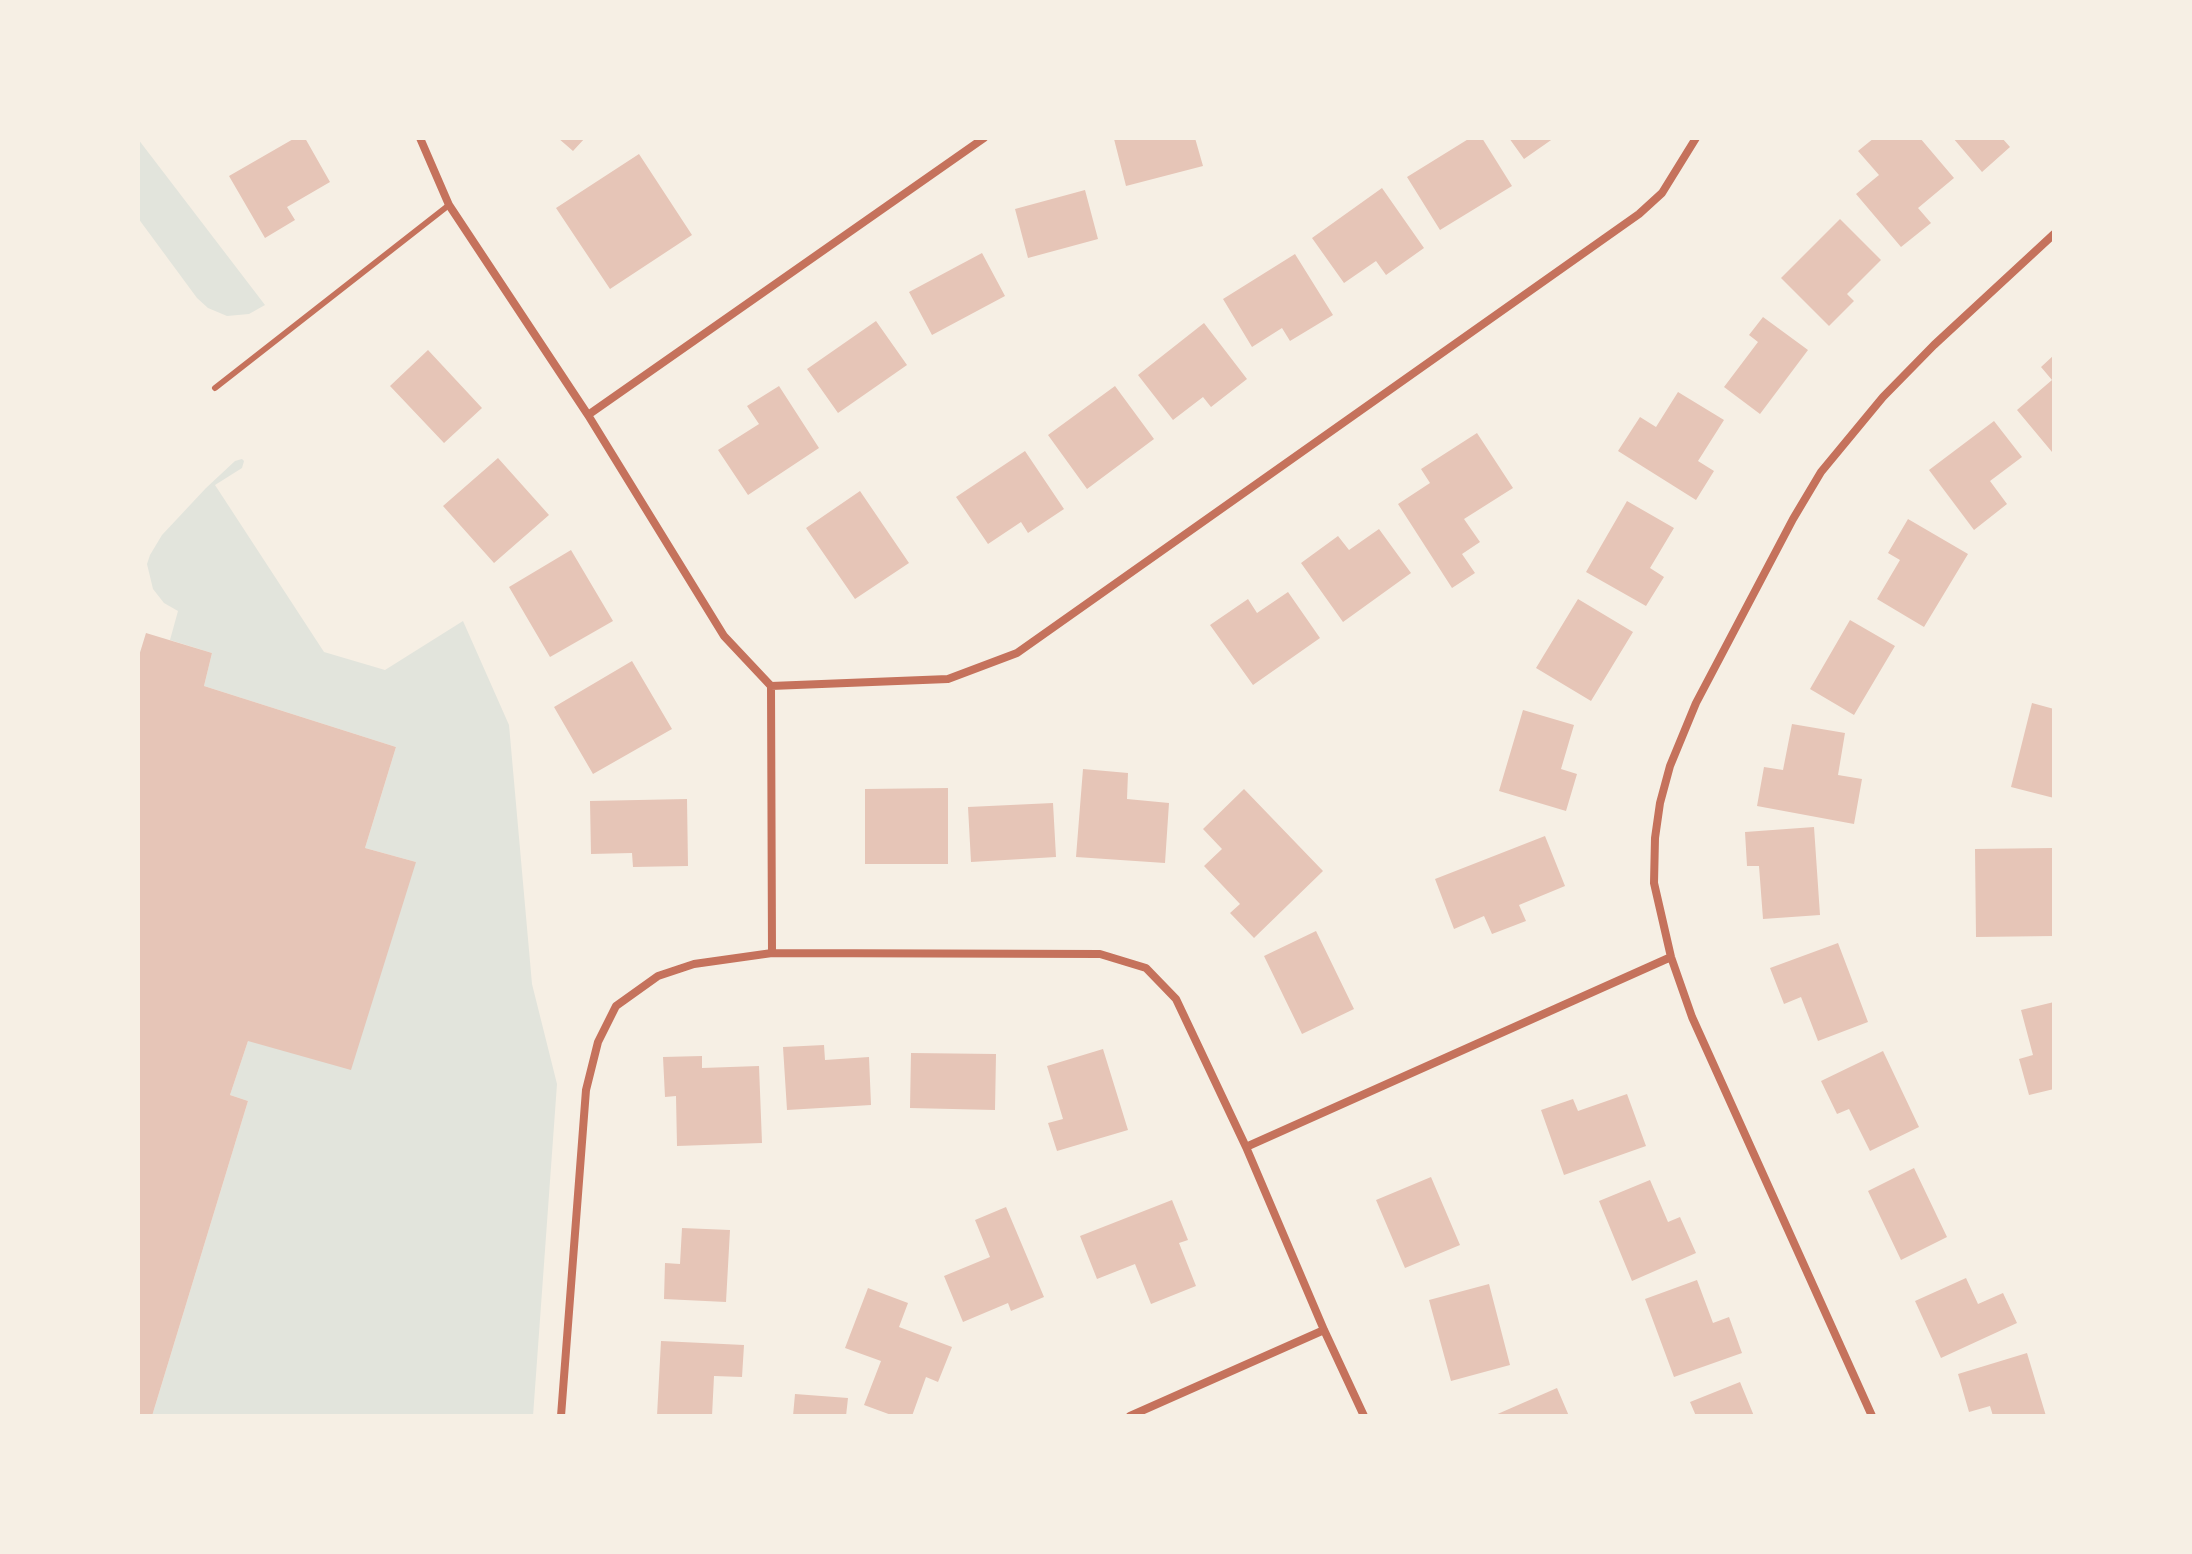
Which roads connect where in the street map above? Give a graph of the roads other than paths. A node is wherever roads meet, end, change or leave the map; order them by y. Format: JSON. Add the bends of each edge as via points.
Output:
{"nodes":[{"id":1,"x":420,"y":138,"type":"edge"},
{"id":2,"x":984,"y":138,"type":"edge"},
{"id":3,"x":1696,"y":138,"type":"edge"},
{"id":4,"x":449,"y":205,"type":"junction"},
{"id":5,"x":2054,"y":234,"type":"edge"},
{"id":6,"x":215,"y":388,"type":"dead end"},
{"id":7,"x":588,"y":415,"type":"junction"},
{"id":8,"x":771,"y":686,"type":"junction"},
{"id":9,"x":772,"y":953,"type":"junction"},
{"id":10,"x":1671,"y":957,"type":"junction"},
{"id":11,"x":1246,"y":1147,"type":"junction"},
{"id":12,"x":1324,"y":1330,"type":"junction"},
{"id":13,"x":561,"y":1416,"type":"edge"},
{"id":14,"x":1130,"y":1416,"type":"edge"},
{"id":15,"x":1364,"y":1416,"type":"edge"},
{"id":16,"x":1872,"y":1416,"type":"edge"}],
"edges":[{"from":1,"to":4,"type":"street"},
{"from":2,"to":7,"type":"street"},
{"from":3,"to":8,"type":"street","via":[[1662,193],[1639,214],[1017,653],[948,679]]},
{"from":4,"to":6,"type":"lane"},
{"from":4,"to":7,"type":"street"},
{"from":5,"to":10,"type":"street","via":[[1883,397],[1821,472],[1793,519],[1696,703],[1670,766],[1655,838],[1654,883]]},
{"from":7,"to":8,"type":"street","via":[[724,636]]},
{"from":8,"to":9,"type":"street"},
{"from":9,"to":11,"type":"street","via":[[1100,954],[1146,968],[1176,999]]},
{"from":9,"to":13,"type":"street","via":[[694,964],[658,976],[616,1006],[598,1042],[586,1090]]},
{"from":10,"to":11,"type":"street"},
{"from":10,"to":16,"type":"street","via":[[1692,1017]]},
{"from":11,"to":12,"type":"street"},
{"from":12,"to":14,"type":"street"},
{"from":12,"to":15,"type":"street"}]}
